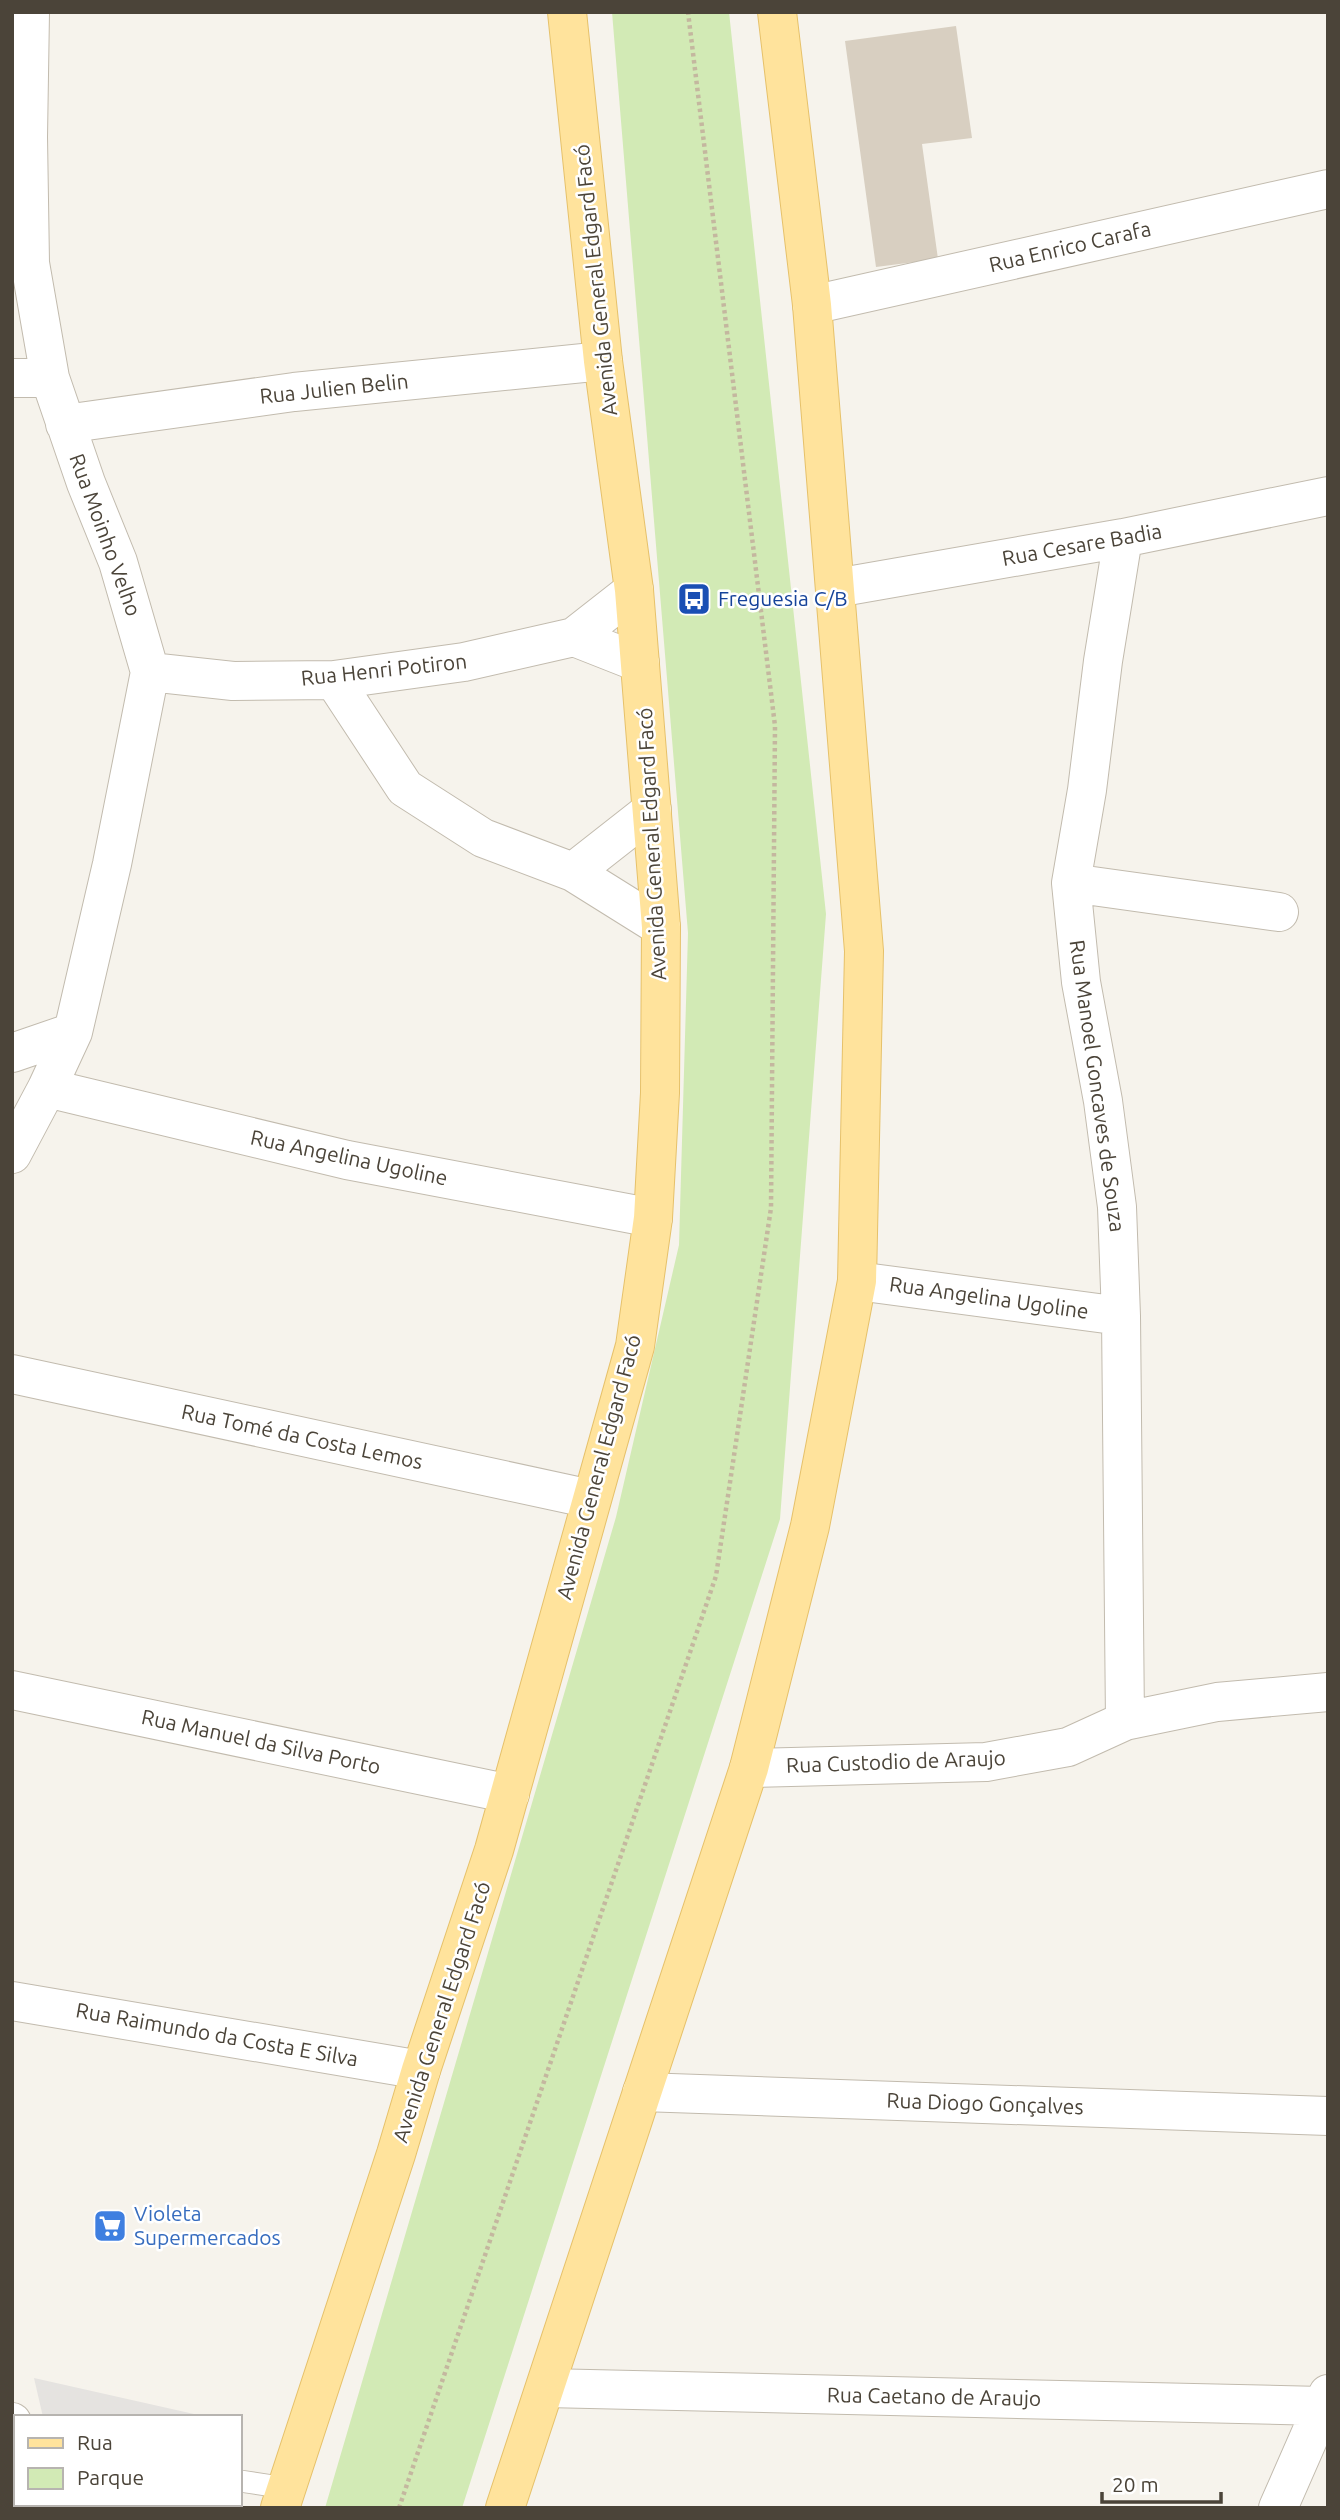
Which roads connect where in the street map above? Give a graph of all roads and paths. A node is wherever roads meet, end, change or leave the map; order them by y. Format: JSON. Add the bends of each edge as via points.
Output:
{"nodes":[{"id":1,"x":30,"y":12,"type":"edge"},
{"id":2,"x":567,"y":12,"type":"edge"},
{"id":3,"x":780,"y":15,"type":"edge"},
{"id":4,"x":1328,"y":189,"type":"edge"},
{"id":5,"x":812,"y":305,"type":"junction"},
{"id":6,"x":603,"y":361,"type":"junction"},
{"id":7,"x":12,"y":378,"type":"edge"},
{"id":8,"x":50,"y":378,"type":"junction"},
{"id":9,"x":65,"y":424,"type":"junction"},
{"id":10,"x":1328,"y":496,"type":"edge"},
{"id":11,"x":1123,"y":538,"type":"junction"},
{"id":12,"x":836,"y":588,"type":"junction"},
{"id":13,"x":634,"y":590,"type":"junction"},
{"id":14,"x":574,"y":637,"type":"junction"},
{"id":15,"x":640,"y":663,"type":"junction"},
{"id":16,"x":150,"y":672,"type":"junction"},
{"id":17,"x":334,"y":680,"type":"junction"},
{"id":18,"x":652,"y":810,"type":"junction"},
{"id":19,"x":573,"y":872,"type":"junction"},
{"id":20,"x":1070,"y":883,"type":"junction"},
{"id":21,"x":1279,"y":912,"type":"dead end"},
{"id":22,"x":660,"y":927,"type":"junction"},
{"id":23,"x":73,"y":1032,"type":"junction"},
{"id":24,"x":12,"y":1054,"type":"edge"},
{"id":25,"x":47,"y":1088,"type":"junction"},
{"id":26,"x":12,"y":1154,"type":"edge"},
{"id":27,"x":653,"y":1219,"type":"junction"},
{"id":28,"x":857,"y":1280,"type":"junction"},
{"id":29,"x":1121,"y":1316,"type":"junction"},
{"id":30,"x":12,"y":1374,"type":"edge"},
{"id":31,"x":591,"y":1499,"type":"junction"},
{"id":32,"x":12,"y":1690,"type":"edge"},
{"id":33,"x":1328,"y":1692,"type":"edge"},
{"id":34,"x":1125,"y":1721,"type":"junction"},
{"id":35,"x":750,"y":1768,"type":"junction"},
{"id":36,"x":510,"y":1794,"type":"junction"},
{"id":37,"x":12,"y":2001,"type":"edge"},
{"id":38,"x":421,"y":2070,"type":"junction"},
{"id":39,"x":642,"y":2092,"type":"junction"},
{"id":40,"x":1328,"y":2116,"type":"edge"},
{"id":41,"x":546,"y":2388,"type":"junction"},
{"id":42,"x":1325,"y":2400,"type":"edge"},
{"id":43,"x":242,"y":2482,"type":"edge"},
{"id":44,"x":283,"y":2498,"type":"edge"},
{"id":45,"x":505,"y":2508,"type":"edge"},
{"id":46,"x":1278,"y":2508,"type":"edge"}],
"edges":[{"from":1,"to":8,"type":"street","name":"Rua Moinho Velho","via":[[30,263]]},
{"from":2,"to":6,"type":"main road","name":"Avenida General Edgard Facó"},
{"from":3,"to":5,"type":"main road"},
{"from":4,"to":5,"type":"street","name":"Rua Enrico Carafa"},
{"from":5,"to":12,"type":"main road"},
{"from":6,"to":9,"type":"street","name":"Rua Julien Belin","via":[[294,392]]},
{"from":6,"to":13,"type":"main road","name":"Avenida General Edgard Facó"},
{"from":7,"to":8,"type":"street"},
{"from":8,"to":9,"type":"street","name":"Rua Moinho Velho"},
{"from":9,"to":16,"type":"street","name":"Rua Moinho Velho","via":[[118,562]]},
{"from":10,"to":11,"type":"street","name":"Rua Cesare Badia"},
{"from":11,"to":12,"type":"street","name":"Rua Cesare Badia"},
{"from":11,"to":20,"type":"street","name":"Rua Manoel Goncaves de Souza"},
{"from":12,"to":28,"type":"main road","via":[[864,951]]},
{"from":13,"to":14,"type":"street","name":"Rua Henri Potiron"},
{"from":13,"to":15,"type":"main road","name":"Avenida General Edgard Facó"},
{"from":14,"to":15,"type":"street"},
{"from":14,"to":17,"type":"street","name":"Rua Henri Potiron","via":[[464,662]]},
{"from":15,"to":18,"type":"main road","name":"Avenida General Edgard Facó"},
{"from":16,"to":17,"type":"street","name":"Rua Henri Potiron","via":[[233,681]]},
{"from":16,"to":23,"type":"street","name":"Rua Moinho Velho"},
{"from":17,"to":19,"type":"street","via":[[405,788],[483,838]]},
{"from":18,"to":19,"type":"street"},
{"from":18,"to":22,"type":"main road","name":"Avenida General Edgard Facó"},
{"from":19,"to":22,"type":"street"},
{"from":20,"to":21,"type":"street"},
{"from":20,"to":29,"type":"street","name":"Rua Manoel Goncaves de Souza","via":[[1117,1208]]},
{"from":22,"to":27,"type":"main road","name":"Avenida General Edgard Facó","via":[[660,1093]]},
{"from":23,"to":24,"type":"street"},
{"from":23,"to":25,"type":"street","name":"Rua Moinho Velho"},
{"from":25,"to":26,"type":"street","name":"Rua Moinho Velho"},
{"from":25,"to":27,"type":"street","name":"Rua Angelina Ugoline","via":[[347,1160]]},
{"from":27,"to":31,"type":"main road","name":"Avenida General Edgard Facó","via":[[635,1346]]},
{"from":28,"to":29,"type":"street","name":"Rua Angelina Ugoline"},
{"from":28,"to":35,"type":"main road","via":[[810,1526]]},
{"from":29,"to":34,"type":"street","name":"Rua Manoel Goncaves de Souza"},
{"from":30,"to":31,"type":"street","name":"Rua Tomé da Costa Lemos"},
{"from":31,"to":36,"type":"main road","name":"Avenida General Edgard Facó"},
{"from":32,"to":36,"type":"street","name":"Rua Manuel da Silva Porto"},
{"from":33,"to":34,"type":"street","name":"Rua Custodio de Araujo","via":[[1217,1702]]},
{"from":34,"to":35,"type":"street","name":"Rua Custodio de Araujo","via":[[1068,1748],[986,1762]]},
{"from":35,"to":39,"type":"main road"},
{"from":36,"to":38,"type":"main road","name":"Avenida General Edgard Facó"},
{"from":37,"to":38,"type":"street","name":"Rua Raimundo da Costa E Silva"},
{"from":38,"to":44,"type":"main road","name":"Avenida General Edgard Facó"},
{"from":39,"to":40,"type":"street","name":"Rua Diogo Gonçalves"},
{"from":39,"to":41,"type":"main road"},
{"from":41,"to":42,"type":"street","name":"Rua Caetano de Araujo"},
{"from":41,"to":45,"type":"main road"},
{"from":42,"to":46,"type":"street"},
{"from":43,"to":44,"type":"lane"}]}
